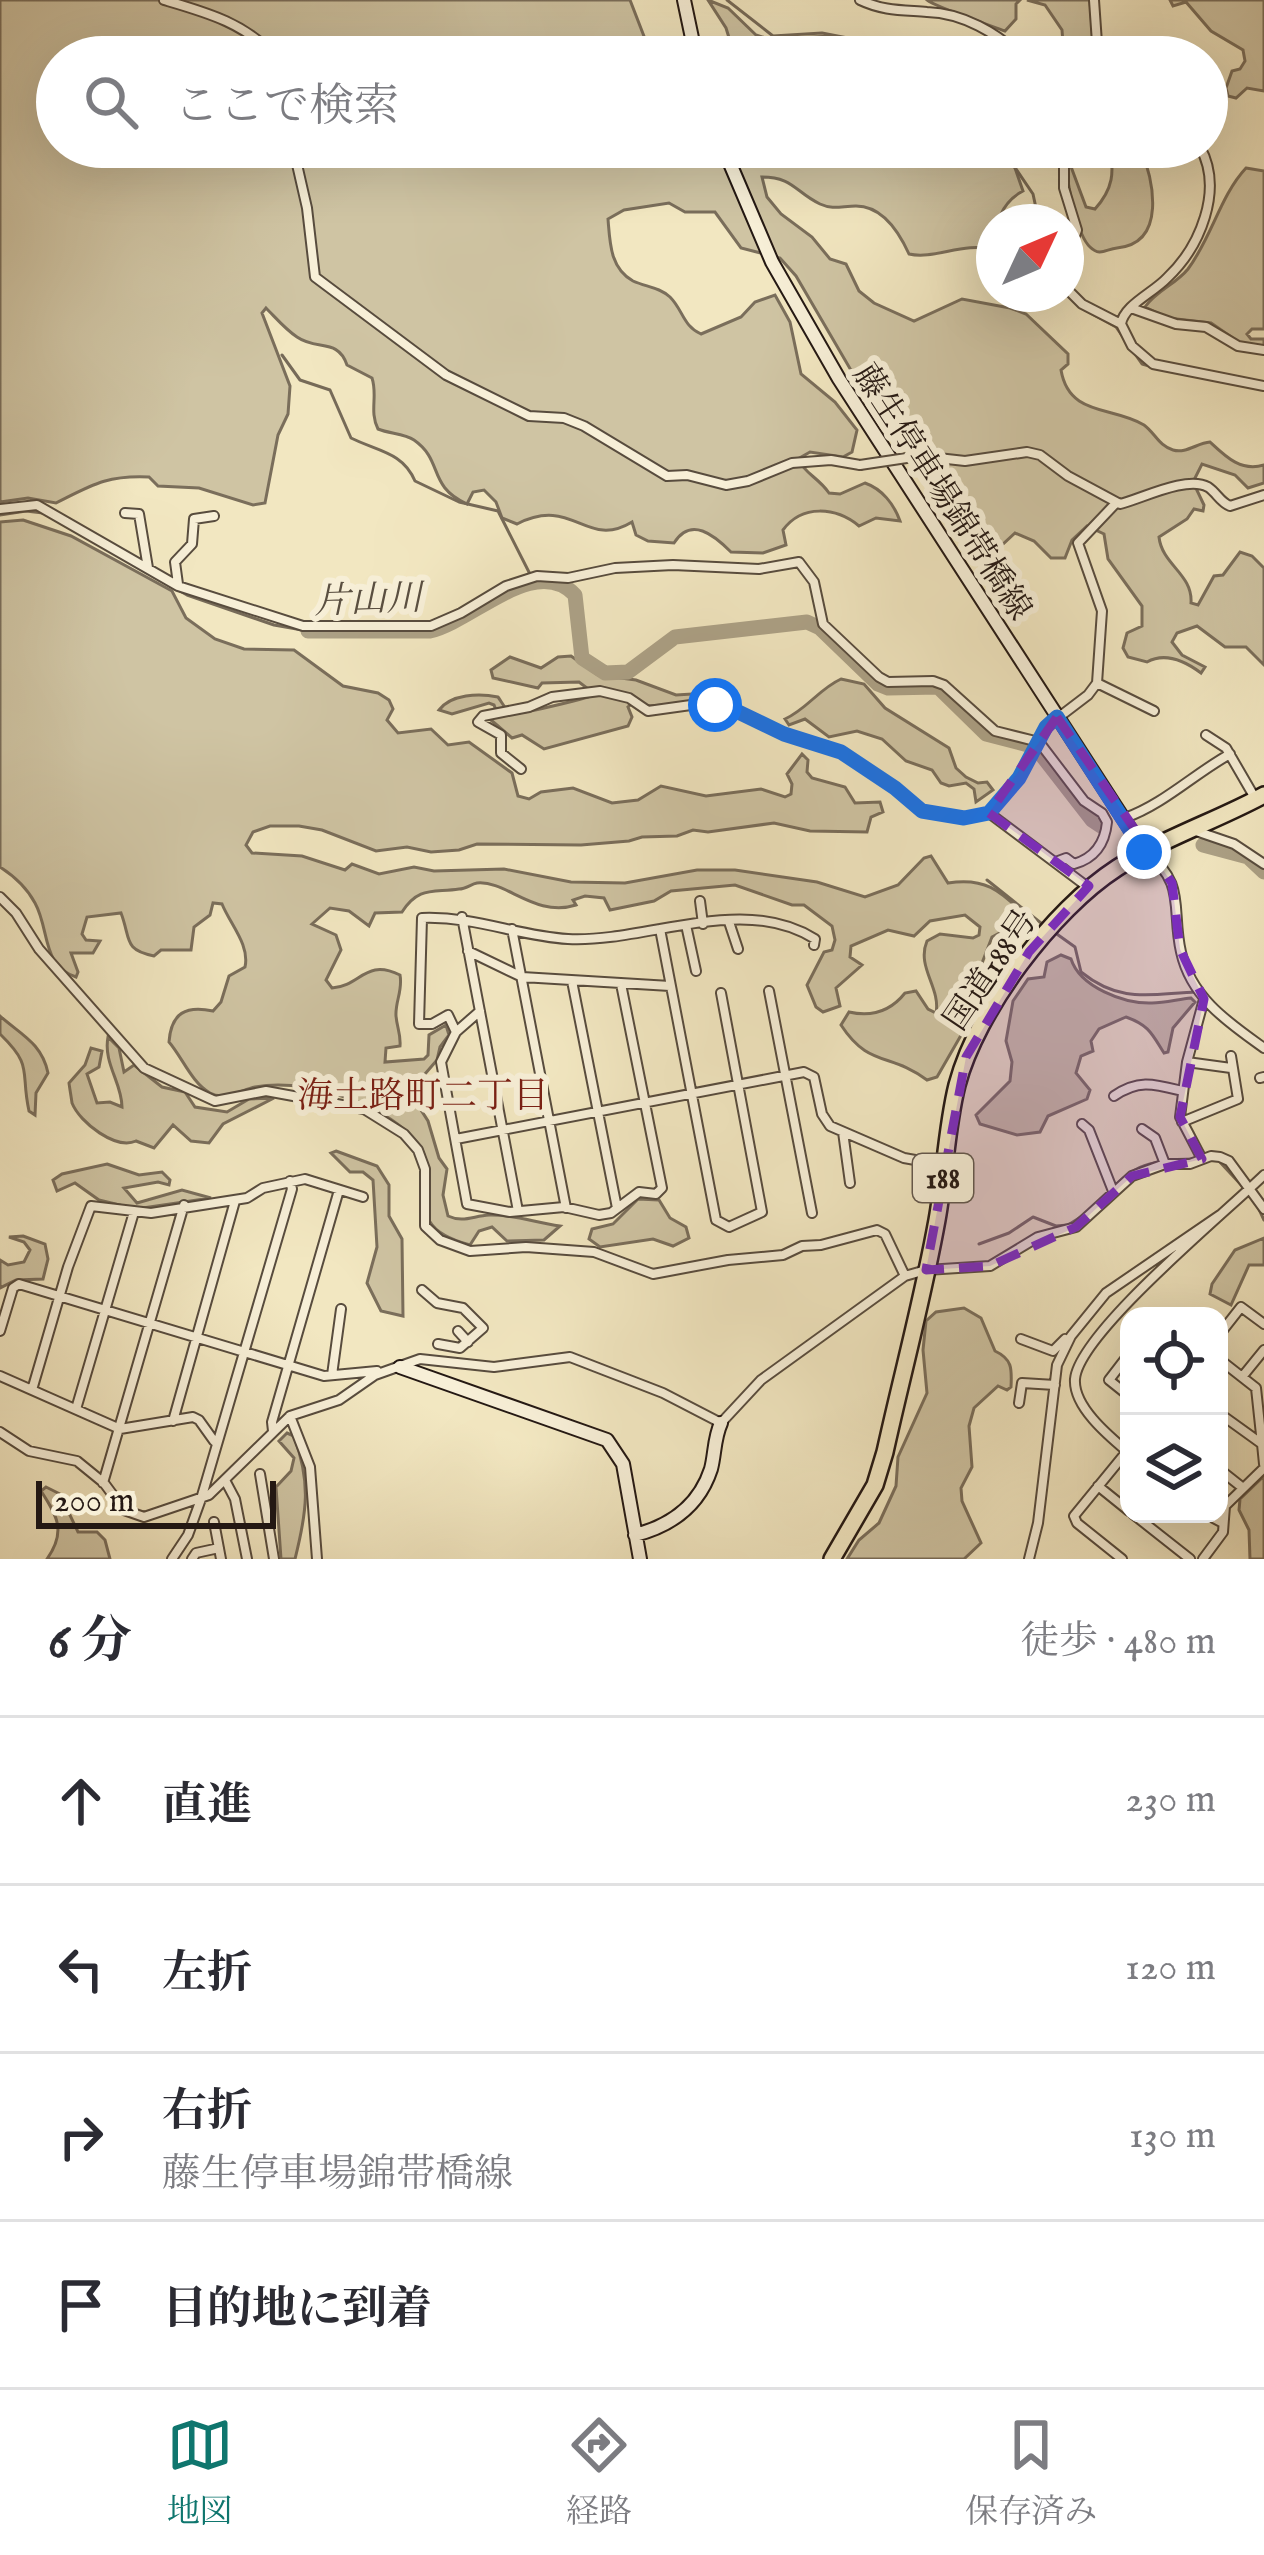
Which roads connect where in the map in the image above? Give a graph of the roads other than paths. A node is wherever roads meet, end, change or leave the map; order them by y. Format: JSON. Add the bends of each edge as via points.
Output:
{"nodes":[{"id":1,"x":164,"y":0,"type":"edge"},
{"id":2,"x":684,"y":0,"type":"edge"},
{"id":3,"x":860,"y":0,"type":"edge"},
{"id":4,"x":1094,"y":0,"type":"edge"},
{"id":5,"x":248,"y":36,"type":"edge"},
{"id":6,"x":692,"y":36,"type":"edge"},
{"id":7,"x":998,"y":36,"type":"edge"},
{"id":8,"x":1094,"y":36,"type":"edge"},
{"id":9,"x":298,"y":168,"type":"edge"},
{"id":10,"x":732,"y":168,"type":"edge"},
{"id":11,"x":1064,"y":168,"type":"edge"},
{"id":12,"x":1205,"y":168,"type":"edge"},
{"id":13,"x":1069,"y":204,"type":"edge"},
{"id":14,"x":1084,"y":305,"type":"edge"},
{"id":15,"x":1131,"y":308,"type":"junction"},
{"id":16,"x":1121,"y":324,"type":"junction"},
{"id":17,"x":1264,"y":350,"type":"edge"},
{"id":18,"x":1264,"y":386,"type":"edge"},
{"id":19,"x":1264,"y":495,"type":"edge"},
{"id":20,"x":1116,"y":503,"type":"junction"},
{"id":21,"x":0,"y":509,"type":"edge"},
{"id":22,"x":125,"y":513,"type":"dead end"},
{"id":23,"x":214,"y":516,"type":"dead end"},
{"id":24,"x":147,"y":569,"type":"junction"},
{"id":25,"x":178,"y":586,"type":"junction"},
{"id":26,"x":1096,"y":683,"type":"junction"},
{"id":27,"x":1154,"y":711,"type":"dead end"},
{"id":28,"x":1057,"y":717,"type":"junction"},
{"id":29,"x":1207,"y":734,"type":"dead end"},
{"id":30,"x":1037,"y":747,"type":"junction"},
{"id":31,"x":1230,"y":754,"type":"junction"},
{"id":32,"x":521,"y":769,"type":"dead end"},
{"id":33,"x":1260,"y":797,"type":"edge"},
{"id":34,"x":989,"y":813,"type":"junction"},
{"id":35,"x":1123,"y":819,"type":"junction"},
{"id":36,"x":1194,"y":829,"type":"junction"},
{"id":37,"x":1144,"y":852,"type":"junction"},
{"id":38,"x":1058,"y":861,"type":"junction"},
{"id":39,"x":1264,"y":864,"type":"edge"},
{"id":40,"x":1090,"y":889,"type":"junction"},
{"id":41,"x":0,"y":897,"type":"edge"},
{"id":42,"x":700,"y":902,"type":"dead end"},
{"id":43,"x":462,"y":917,"type":"junction"},
{"id":44,"x":729,"y":922,"type":"junction"},
{"id":45,"x":704,"y":924,"type":"junction"},
{"id":46,"x":686,"y":925,"type":"junction"},
{"id":47,"x":512,"y":928,"type":"junction"},
{"id":48,"x":659,"y":929,"type":"junction"},
{"id":49,"x":814,"y":945,"type":"dead end"},
{"id":50,"x":737,"y":949,"type":"dead end"},
{"id":51,"x":468,"y":951,"type":"junction"},
{"id":52,"x":696,"y":971,"type":"dead end"},
{"id":53,"x":522,"y":977,"type":"junction"},
{"id":54,"x":572,"y":980,"type":"junction"},
{"id":55,"x":621,"y":984,"type":"junction"},
{"id":56,"x":670,"y":986,"type":"junction"},
{"id":57,"x":769,"y":991,"type":"dead end"},
{"id":58,"x":721,"y":993,"type":"dead end"},
{"id":59,"x":1204,"y":999,"type":"junction"},
{"id":60,"x":480,"y":1011,"type":"junction"},
{"id":61,"x":456,"y":1032,"type":"junction"},
{"id":62,"x":1264,"y":1048,"type":"edge"},
{"id":63,"x":1231,"y":1057,"type":"dead end"},
{"id":64,"x":1187,"y":1062,"type":"junction"},
{"id":65,"x":1231,"y":1068,"type":"junction"},
{"id":66,"x":786,"y":1076,"type":"junction"},
{"id":67,"x":738,"y":1085,"type":"junction"},
{"id":68,"x":1182,"y":1091,"type":"junction"},
{"id":69,"x":692,"y":1094,"type":"junction"},
{"id":70,"x":1114,"y":1096,"type":"dead end"},
{"id":71,"x":644,"y":1103,"type":"junction"},
{"id":72,"x":598,"y":1113,"type":"junction"},
{"id":73,"x":551,"y":1122,"type":"junction"},
{"id":74,"x":1182,"y":1122,"type":"junction"},
{"id":75,"x":1082,"y":1124,"type":"dead end"},
{"id":76,"x":1142,"y":1129,"type":"dead end"},
{"id":77,"x":504,"y":1131,"type":"junction"},
{"id":78,"x":844,"y":1132,"type":"junction"},
{"id":79,"x":456,"y":1139,"type":"junction"},
{"id":80,"x":1202,"y":1159,"type":"junction"},
{"id":81,"x":1165,"y":1164,"type":"junction"},
{"id":82,"x":944,"y":1165,"type":"junction"},
{"id":83,"x":1264,"y":1175,"type":"edge"},
{"id":84,"x":290,"y":1181,"type":"junction"},
{"id":85,"x":850,"y":1183,"type":"dead end"},
{"id":86,"x":1250,"y":1188,"type":"junction"},
{"id":87,"x":339,"y":1190,"type":"junction"},
{"id":88,"x":1113,"y":1191,"type":"junction"},
{"id":89,"x":363,"y":1197,"type":"dead end"},
{"id":90,"x":236,"y":1201,"type":"junction"},
{"id":91,"x":184,"y":1205,"type":"junction"},
{"id":92,"x":566,"y":1208,"type":"junction"},
{"id":93,"x":617,"y":1208,"type":"junction"},
{"id":94,"x":1264,"y":1209,"type":"edge"},
{"id":95,"x":518,"y":1211,"type":"junction"},
{"id":96,"x":134,"y":1212,"type":"junction"},
{"id":97,"x":812,"y":1214,"type":"dead end"},
{"id":98,"x":1220,"y":1215,"type":"junction"},
{"id":99,"x":926,"y":1270,"type":"junction"},
{"id":100,"x":905,"y":1276,"type":"junction"},
{"id":101,"x":422,"y":1290,"type":"dead end"},
{"id":102,"x":59,"y":1296,"type":"junction"},
{"id":103,"x":106,"y":1309,"type":"junction"},
{"id":104,"x":341,"y":1309,"type":"dead end"},
{"id":105,"x":152,"y":1323,"type":"junction"},
{"id":106,"x":1228,"y":1324,"type":"edge"},
{"id":107,"x":1264,"y":1324,"type":"edge"},
{"id":108,"x":0,"y":1331,"type":"edge"},
{"id":109,"x":458,"y":1331,"type":"dead end"},
{"id":110,"x":1071,"y":1336,"type":"junction"},
{"id":111,"x":197,"y":1337,"type":"junction"},
{"id":112,"x":1021,"y":1339,"type":"dead end"},
{"id":113,"x":438,"y":1344,"type":"dead end"},
{"id":114,"x":464,"y":1345,"type":"junction"},
{"id":115,"x":1264,"y":1350,"type":"edge"},
{"id":116,"x":242,"y":1351,"type":"junction"},
{"id":117,"x":289,"y":1364,"type":"junction"},
{"id":118,"x":464,"y":1365,"type":"junction"},
{"id":119,"x":1120,"y":1366,"type":"edge"},
{"id":120,"x":1228,"y":1366,"type":"edge"},
{"id":121,"x":400,"y":1367,"type":"junction"},
{"id":122,"x":382,"y":1372,"type":"junction"},
{"id":123,"x":0,"y":1376,"type":"edge"},
{"id":124,"x":332,"y":1376,"type":"junction"},
{"id":125,"x":1242,"y":1377,"type":"junction"},
{"id":126,"x":1055,"y":1384,"type":"junction"},
{"id":127,"x":1120,"y":1389,"type":"edge"},
{"id":128,"x":32,"y":1390,"type":"junction"},
{"id":129,"x":1019,"y":1403,"type":"dead end"},
{"id":130,"x":76,"y":1409,"type":"junction"},
{"id":131,"x":1222,"y":1415,"type":"edge"},
{"id":132,"x":290,"y":1416,"type":"junction"},
{"id":133,"x":173,"y":1421,"type":"junction"},
{"id":134,"x":721,"y":1423,"type":"junction"},
{"id":135,"x":120,"y":1429,"type":"junction"},
{"id":136,"x":273,"y":1431,"type":"junction"},
{"id":137,"x":0,"y":1432,"type":"edge"},
{"id":138,"x":215,"y":1442,"type":"junction"},
{"id":139,"x":1120,"y":1443,"type":"edge"},
{"id":140,"x":1262,"y":1444,"type":"edge"},
{"id":141,"x":1120,"y":1461,"type":"edge"},
{"id":142,"x":1264,"y":1466,"type":"edge"},
{"id":143,"x":260,"y":1474,"type":"dead end"},
{"id":144,"x":1228,"y":1476,"type":"edge"},
{"id":145,"x":226,"y":1482,"type":"junction"},
{"id":146,"x":104,"y":1483,"type":"junction"},
{"id":147,"x":1099,"y":1486,"type":"junction"},
{"id":148,"x":1243,"y":1488,"type":"junction"},
{"id":149,"x":201,"y":1499,"type":"junction"},
{"id":150,"x":1120,"y":1503,"type":"edge"},
{"id":151,"x":1228,"y":1503,"type":"edge"},
{"id":152,"x":176,"y":1509,"type":"junction"},
{"id":153,"x":214,"y":1522,"type":"dead end"},
{"id":154,"x":1145,"y":1523,"type":"edge"},
{"id":155,"x":1221,"y":1523,"type":"edge"},
{"id":156,"x":191,"y":1524,"type":"junction"},
{"id":157,"x":635,"y":1535,"type":"junction"},
{"id":158,"x":220,"y":1554,"type":"edge"},
{"id":159,"x":172,"y":1559,"type":"edge"},
{"id":160,"x":192,"y":1559,"type":"edge"},
{"id":161,"x":247,"y":1559,"type":"edge"},
{"id":162,"x":274,"y":1559,"type":"edge"},
{"id":163,"x":317,"y":1559,"type":"edge"},
{"id":164,"x":640,"y":1559,"type":"edge"},
{"id":165,"x":832,"y":1559,"type":"edge"},
{"id":166,"x":1029,"y":1559,"type":"edge"},
{"id":167,"x":1122,"y":1559,"type":"edge"},
{"id":168,"x":1190,"y":1559,"type":"edge"},
{"id":169,"x":1203,"y":1559,"type":"edge"}],
"edges":[{"from":1,"to":5,"type":"street","via":[[229,21]]},
{"from":2,"to":6,"type":"main road"},
{"from":3,"to":7,"type":"street","via":[[896,12],[935,12]]},
{"from":4,"to":8,"type":"street"},
{"from":9,"to":20,"type":"street","bridge":true,"via":[[315,277],[446,375],[529,416],[584,426],[667,476],[726,485],[792,463],[1040,455]]},
{"from":10,"to":28,"type":"main road","name":"藤生停車場錦帯橋線","via":[[796,307]]},
{"from":11,"to":13,"type":"street"},
{"from":12,"to":15,"type":"street","via":[[1206,218],[1180,265]]},
{"from":14,"to":16,"type":"street"},
{"from":15,"to":16,"type":"street"},
{"from":15,"to":17,"type":"street"},
{"from":16,"to":18,"type":"street","via":[[1153,364]]},
{"from":19,"to":20,"type":"street","via":[[1230,506],[1196,484]]},
{"from":20,"to":26,"type":"street","via":[[1078,543],[1102,610]]},
{"from":21,"to":24,"type":"street","via":[[37,505]]},
{"from":22,"to":24,"type":"street","via":[[139,514]]},
{"from":23,"to":25,"type":"street","via":[[194,519],[192,544],[176,562]]},
{"from":24,"to":25,"type":"street"},
{"from":25,"to":30,"type":"street","via":[[285,623],[417,628],[537,576],[799,562],[814,582],[823,624],[879,677],[944,685],[995,731]]},
{"from":26,"to":27,"type":"street"},
{"from":26,"to":28,"type":"street"},
{"from":28,"to":30,"type":"street"},
{"from":28,"to":35,"type":"main road","name":"藤生停車場錦帯橋線"},
{"from":29,"to":31,"type":"street"},
{"from":30,"to":34,"type":"street"},
{"from":30,"to":38,"type":"street","via":[[1107,822],[1090,858]]},
{"from":31,"to":33,"type":"street"},
{"from":31,"to":35,"type":"street"},
{"from":32,"to":34,"type":"street","via":[[501,753],[501,735],[478,722],[483,716],[608,691],[648,711],[730,708],[841,752],[922,811]]},
{"from":33,"to":36,"type":"highway","name":"国道188号","number":"188"},
{"from":34,"to":38,"type":"street"},
{"from":35,"to":37,"type":"main road","name":"藤生停車場錦帯橋線"},
{"from":36,"to":37,"type":"highway","name":"国道188号","number":"188"},
{"from":36,"to":39,"type":"street"},
{"from":37,"to":40,"type":"highway","name":"国道188号","number":"188"},
{"from":37,"to":59,"type":"street","via":[[1177,897],[1180,949]]},
{"from":38,"to":40,"type":"street"},
{"from":40,"to":82,"type":"highway","name":"国道188号","number":"188","via":[[1030,952],[979,1032],[957,1085]]},
{"from":41,"to":100,"type":"street","via":[[152,1074],[215,1101],[266,1091],[355,1106],[404,1134],[423,1160],[425,1226],[440,1240],[470,1251],[595,1252],[653,1274],[782,1256],[877,1230]]},
{"from":42,"to":45,"type":"street"},
{"from":43,"to":47,"type":"street"},
{"from":43,"to":51,"type":"street"},
{"from":43,"to":61,"type":"street","via":[[422,918],[419,1024],[448,1015]]},
{"from":44,"to":45,"type":"street"},
{"from":44,"to":49,"type":"street","via":[[802,931]]},
{"from":44,"to":50,"type":"street"},
{"from":45,"to":46,"type":"street"},
{"from":46,"to":48,"type":"street"},
{"from":46,"to":52,"type":"street"},
{"from":47,"to":48,"type":"street","via":[[570,939]]},
{"from":47,"to":53,"type":"street"},
{"from":48,"to":56,"type":"street"},
{"from":51,"to":53,"type":"street"},
{"from":51,"to":60,"type":"street"},
{"from":53,"to":54,"type":"street"},
{"from":53,"to":73,"type":"street"},
{"from":54,"to":55,"type":"street"},
{"from":54,"to":72,"type":"street"},
{"from":55,"to":56,"type":"street"},
{"from":55,"to":71,"type":"street"},
{"from":56,"to":69,"type":"street"},
{"from":57,"to":66,"type":"street"},
{"from":58,"to":67,"type":"street"},
{"from":59,"to":62,"type":"street"},
{"from":59,"to":64,"type":"street"},
{"from":60,"to":61,"type":"street"},
{"from":60,"to":77,"type":"street"},
{"from":61,"to":79,"type":"street","via":[[440,1062]]},
{"from":63,"to":65,"type":"street"},
{"from":64,"to":65,"type":"street"},
{"from":64,"to":68,"type":"street"},
{"from":65,"to":74,"type":"street","via":[[1238,1099]]},
{"from":66,"to":67,"type":"street"},
{"from":66,"to":78,"type":"street","via":[[810,1073],[825,1122]]},
{"from":66,"to":97,"type":"street"},
{"from":67,"to":69,"type":"street"},
{"from":67,"to":69,"type":"street","via":[[762,1213],[729,1227],[716,1220]]},
{"from":68,"to":70,"type":"street","via":[[1146,1082]]},
{"from":68,"to":74,"type":"street"},
{"from":69,"to":71,"type":"street"},
{"from":71,"to":72,"type":"street"},
{"from":71,"to":93,"type":"street","via":[[662,1188]]},
{"from":72,"to":73,"type":"street"},
{"from":72,"to":93,"type":"street"},
{"from":73,"to":77,"type":"street"},
{"from":73,"to":92,"type":"street"},
{"from":74,"to":80,"type":"street"},
{"from":75,"to":88,"type":"street"},
{"from":76,"to":81,"type":"street"},
{"from":77,"to":79,"type":"street"},
{"from":77,"to":95,"type":"street"},
{"from":78,"to":82,"type":"street","via":[[914,1162]]},
{"from":78,"to":85,"type":"street"},
{"from":79,"to":95,"type":"street","via":[[470,1208]]},
{"from":80,"to":81,"type":"street"},
{"from":80,"to":86,"type":"street","via":[[1228,1161]]},
{"from":81,"to":88,"type":"street"},
{"from":82,"to":99,"type":"highway","name":"国道188号","number":"188"},
{"from":83,"to":86,"type":"street"},
{"from":84,"to":87,"type":"street"},
{"from":84,"to":90,"type":"street"},
{"from":84,"to":116,"type":"street"},
{"from":86,"to":94,"type":"street"},
{"from":86,"to":98,"type":"street"},
{"from":87,"to":89,"type":"street"},
{"from":87,"to":117,"type":"street"},
{"from":88,"to":99,"type":"street","via":[[1076,1227],[989,1266]]},
{"from":90,"to":91,"type":"street"},
{"from":90,"to":111,"type":"street"},
{"from":91,"to":96,"type":"street"},
{"from":91,"to":105,"type":"street"},
{"from":92,"to":93,"type":"street","via":[[599,1215]]},
{"from":92,"to":95,"type":"street"},
{"from":96,"to":102,"type":"street","via":[[91,1206]]},
{"from":96,"to":103,"type":"street"},
{"from":98,"to":110,"type":"street","via":[[1106,1293]]},
{"from":98,"to":139,"type":"street","via":[[1084,1352],[1077,1391]]},
{"from":99,"to":100,"type":"street"},
{"from":99,"to":165,"type":"highway","name":"国道188号","number":"188","via":[[880,1468]]},
{"from":100,"to":134,"type":"street","via":[[760,1380]]},
{"from":101,"to":114,"type":"street","via":[[463,1308],[483,1328]]},
{"from":102,"to":103,"type":"street"},
{"from":102,"to":108,"type":"street","via":[[13,1288]]},
{"from":102,"to":128,"type":"street"},
{"from":103,"to":105,"type":"street"},
{"from":103,"to":130,"type":"street"},
{"from":104,"to":124,"type":"street"},
{"from":105,"to":111,"type":"street"},
{"from":105,"to":135,"type":"street"},
{"from":106,"to":107,"type":"street","via":[[1241,1307]]},
{"from":109,"to":114,"type":"street"},
{"from":110,"to":112,"type":"street","via":[[1053,1351]]},
{"from":110,"to":126,"type":"street"},
{"from":111,"to":116,"type":"street"},
{"from":111,"to":133,"type":"street"},
{"from":113,"to":114,"type":"street"},
{"from":114,"to":118,"type":"street"},
{"from":115,"to":125,"type":"street"},
{"from":116,"to":117,"type":"street"},
{"from":116,"to":138,"type":"street"},
{"from":117,"to":124,"type":"street"},
{"from":117,"to":136,"type":"street"},
{"from":118,"to":121,"type":"street","via":[[420,1359]]},
{"from":118,"to":134,"type":"street","via":[[570,1358]]},
{"from":119,"to":127,"type":"street","via":[[1109,1380]]},
{"from":120,"to":125,"type":"street"},
{"from":121,"to":122,"type":"street"},
{"from":121,"to":157,"type":"main road","via":[[607,1441],[623,1464]]},
{"from":122,"to":124,"type":"street"},
{"from":122,"to":132,"type":"street","via":[[338,1400]]},
{"from":123,"to":128,"type":"street"},
{"from":125,"to":140,"type":"street","via":[[1256,1388]]},
{"from":126,"to":129,"type":"street","via":[[1022,1383]]},
{"from":126,"to":166,"type":"street"},
{"from":128,"to":130,"type":"street"},
{"from":130,"to":135,"type":"street"},
{"from":131,"to":140,"type":"street"},
{"from":132,"to":136,"type":"street"},
{"from":132,"to":163,"type":"street","via":[[310,1466]]},
{"from":133,"to":135,"type":"street"},
{"from":133,"to":138,"type":"street","via":[[200,1420]]},
{"from":134,"to":157,"type":"main road","via":[[710,1472],[686,1510]]},
{"from":135,"to":146,"type":"street"},
{"from":136,"to":145,"type":"street"},
{"from":137,"to":146,"type":"street","via":[[29,1451],[77,1461]]},
{"from":138,"to":149,"type":"street"},
{"from":140,"to":142,"type":"street"},
{"from":141,"to":147,"type":"street"},
{"from":142,"to":148,"type":"street"},
{"from":143,"to":162,"type":"street"},
{"from":144,"to":148,"type":"street"},
{"from":145,"to":149,"type":"street"},
{"from":145,"to":161,"type":"street"},
{"from":146,"to":152,"type":"street","via":[[137,1517]]},
{"from":147,"to":150,"type":"street"},
{"from":147,"to":167,"type":"street","via":[[1074,1516]]},
{"from":148,"to":151,"type":"street"},
{"from":149,"to":152,"type":"street"},
{"from":149,"to":156,"type":"street"},
{"from":152,"to":156,"type":"street"},
{"from":153,"to":158,"type":"street"},
{"from":154,"to":168,"type":"street"},
{"from":155,"to":169,"type":"street"},
{"from":156,"to":159,"type":"street"},
{"from":157,"to":164,"type":"main road"},
{"from":158,"to":160,"type":"street"}]}
